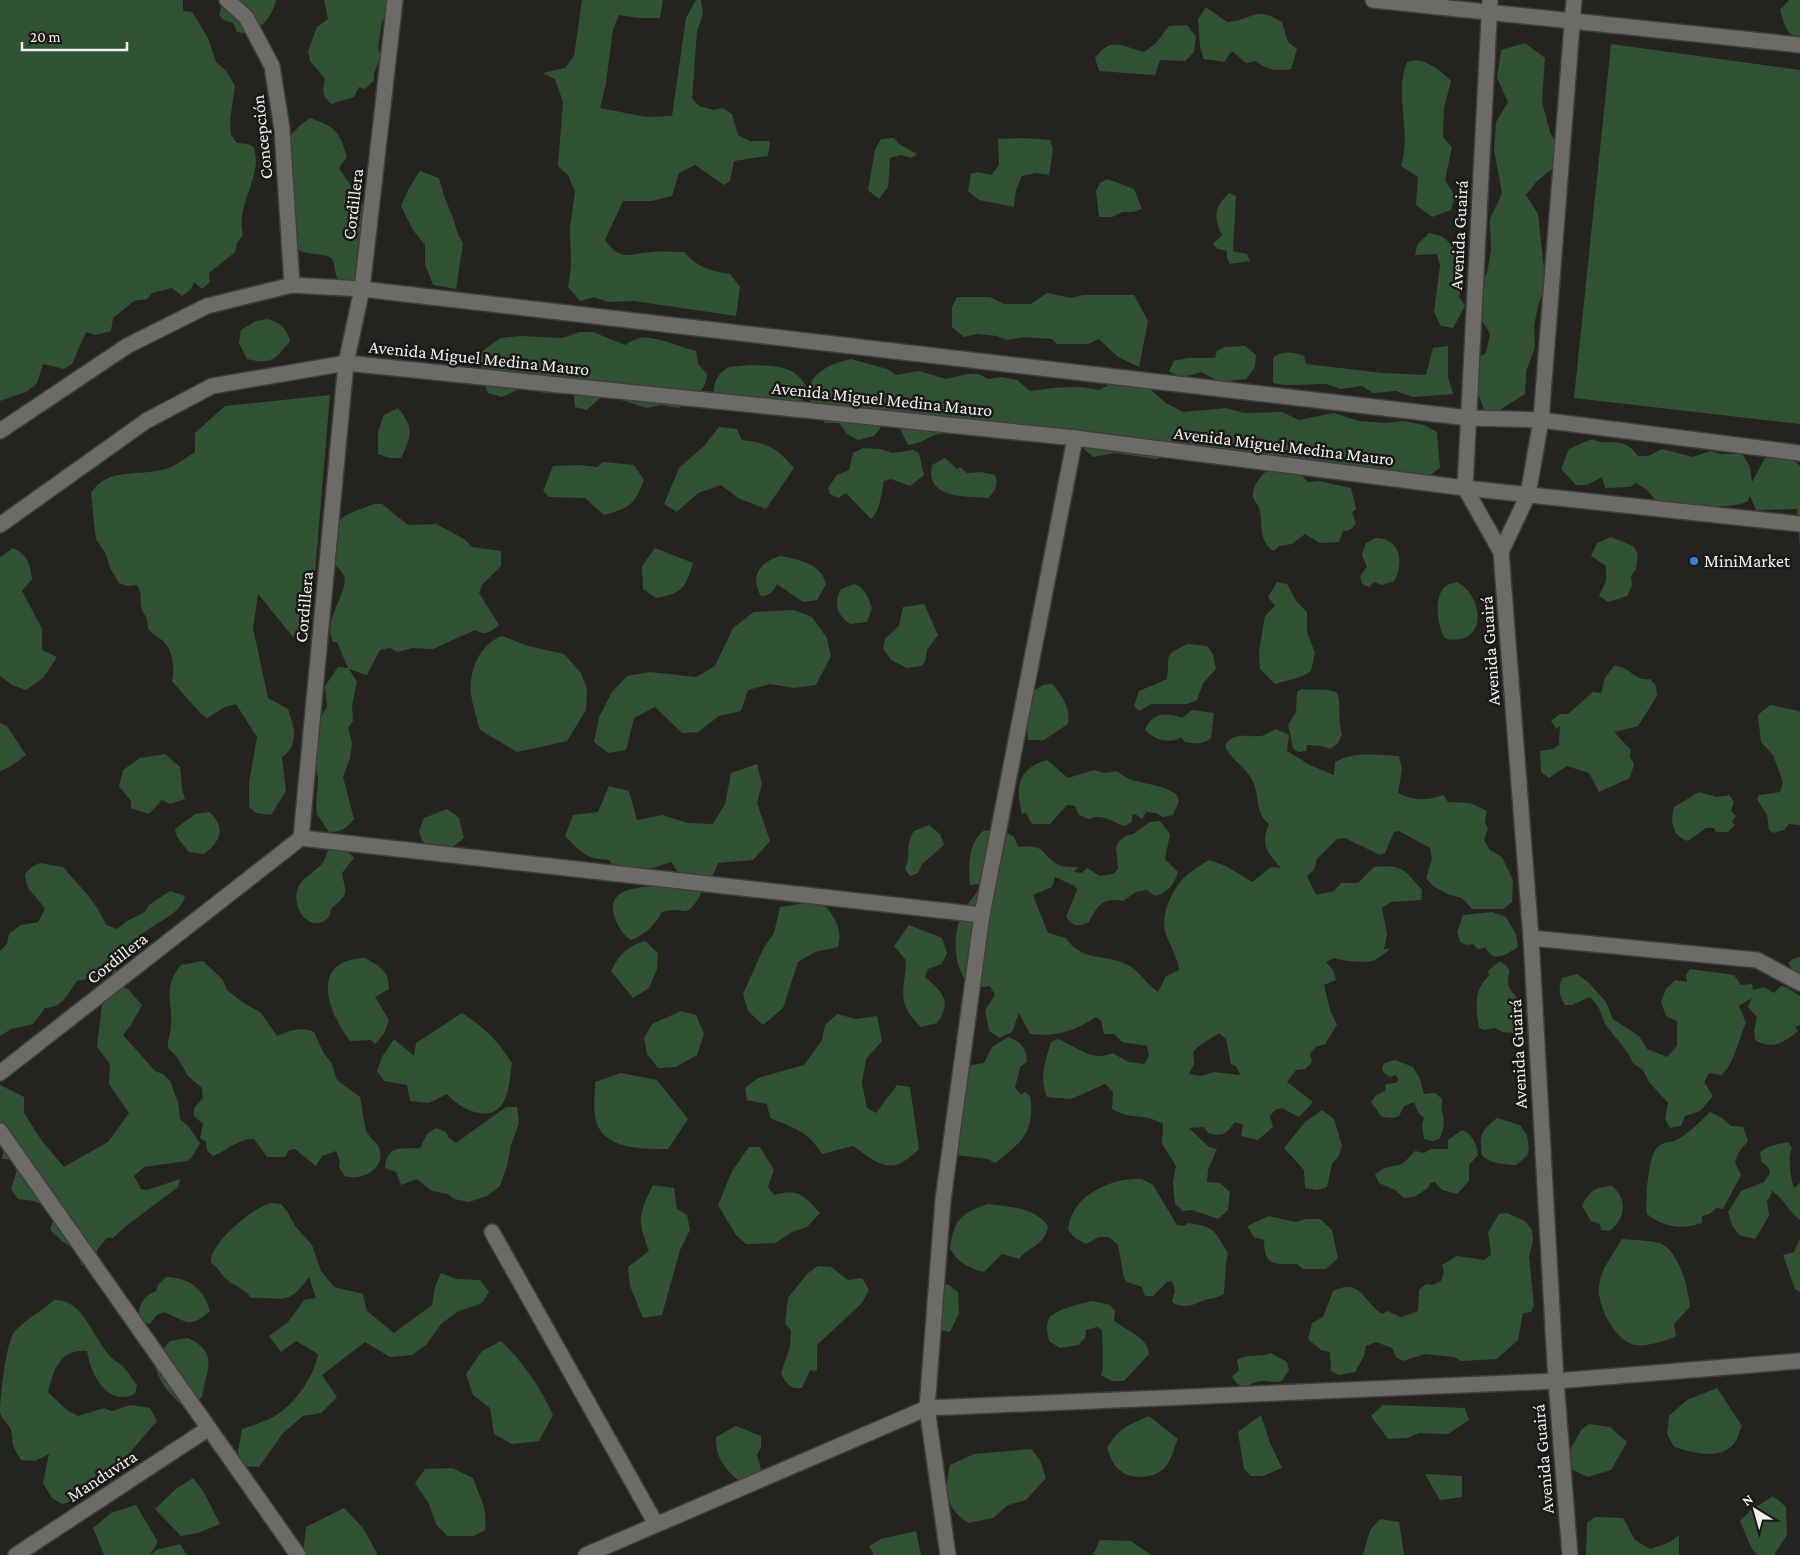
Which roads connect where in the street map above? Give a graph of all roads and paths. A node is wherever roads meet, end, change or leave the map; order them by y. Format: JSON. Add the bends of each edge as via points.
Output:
{"nodes":[{"id":1,"x":227,"y":0,"type":"edge"},
{"id":2,"x":396,"y":0,"type":"edge"},
{"id":3,"x":1373,"y":0,"type":"edge"},
{"id":4,"x":1574,"y":0,"type":"edge"},
{"id":5,"x":1489,"y":6,"type":"edge"},
{"id":6,"x":1573,"y":21,"type":"junction"},
{"id":7,"x":1800,"y":45,"type":"edge"},
{"id":8,"x":292,"y":285,"type":"junction"},
{"id":9,"x":362,"y":288,"type":"junction"},
{"id":10,"x":346,"y":364,"type":"junction"},
{"id":11,"x":1469,"y":418,"type":"junction"},
{"id":12,"x":1541,"y":420,"type":"junction"},
{"id":13,"x":0,"y":431,"type":"edge"},
{"id":14,"x":1075,"y":438,"type":"junction"},
{"id":15,"x":1800,"y":453,"type":"edge"},
{"id":16,"x":1465,"y":488,"type":"junction"},
{"id":17,"x":1528,"y":495,"type":"junction"},
{"id":18,"x":1800,"y":524,"type":"edge"},
{"id":19,"x":0,"y":525,"type":"edge"},
{"id":20,"x":1501,"y":552,"type":"junction"},
{"id":21,"x":301,"y":838,"type":"junction"},
{"id":22,"x":982,"y":915,"type":"junction"},
{"id":23,"x":1530,"y":938,"type":"junction"},
{"id":24,"x":1800,"y":983,"type":"edge"},
{"id":25,"x":0,"y":1074,"type":"edge"},
{"id":26,"x":0,"y":1131,"type":"edge"},
{"id":27,"x":492,"y":1232,"type":"dead end"},
{"id":28,"x":1800,"y":1361,"type":"edge"},
{"id":29,"x":1556,"y":1381,"type":"junction"},
{"id":30,"x":927,"y":1408,"type":"junction"},
{"id":31,"x":209,"y":1428,"type":"junction"},
{"id":32,"x":656,"y":1524,"type":"junction"},
{"id":33,"x":16,"y":1555,"type":"edge"},
{"id":34,"x":298,"y":1555,"type":"edge"},
{"id":35,"x":586,"y":1555,"type":"edge"},
{"id":36,"x":948,"y":1555,"type":"edge"},
{"id":37,"x":1570,"y":1555,"type":"edge"}],
"edges":[{"from":1,"to":8,"type":"street","name":"Concepción","via":[[246,17],[272,66],[282,129]]},
{"from":2,"to":9,"type":"street","name":"Cordillera"},
{"from":3,"to":5,"type":"street"},
{"from":4,"to":6,"type":"street","name":"Avenida Guairá"},
{"from":5,"to":6,"type":"street"},
{"from":5,"to":11,"type":"street","name":"Avenida Guairá"},
{"from":6,"to":7,"type":"street"},
{"from":6,"to":12,"type":"street","name":"Avenida Guairá"},
{"from":8,"to":9,"type":"street"},
{"from":8,"to":13,"type":"street","via":[[207,306],[136,341]]},
{"from":9,"to":10,"type":"street","name":"Cordillera"},
{"from":9,"to":11,"type":"street"},
{"from":10,"to":14,"type":"street","name":"Avenida Miguel Medina Mauro"},
{"from":10,"to":19,"type":"street","name":"Avenida Miguel Medina Mauro","via":[[212,386],[146,422]]},
{"from":10,"to":21,"type":"street","name":"Cordillera"},
{"from":11,"to":12,"type":"street"},
{"from":11,"to":16,"type":"street","name":"Avenida Guairá"},
{"from":12,"to":15,"type":"street"},
{"from":12,"to":17,"type":"street","name":"Avenida Guairá"},
{"from":14,"to":16,"type":"street","name":"Avenida Miguel Medina Mauro"},
{"from":14,"to":22,"type":"street"},
{"from":16,"to":17,"type":"street","name":"Avenida Miguel Medina Mauro"},
{"from":16,"to":20,"type":"street","name":"Avenida Guairá"},
{"from":17,"to":18,"type":"street","name":"Avenida Miguel Medina Mauro"},
{"from":17,"to":20,"type":"street","name":"Avenida Guairá"},
{"from":20,"to":23,"type":"street","name":"Avenida Guairá"},
{"from":21,"to":22,"type":"street"},
{"from":21,"to":25,"type":"street","name":"Cordillera"},
{"from":22,"to":30,"type":"street","via":[[943,1200]]},
{"from":23,"to":24,"type":"street","via":[[1757,960]]},
{"from":23,"to":29,"type":"street","name":"Avenida Guairá"},
{"from":26,"to":31,"type":"street"},
{"from":27,"to":32,"type":"street"},
{"from":28,"to":29,"type":"street"},
{"from":29,"to":30,"type":"street"},
{"from":29,"to":37,"type":"street","name":"Avenida Guairá"},
{"from":30,"to":32,"type":"street"},
{"from":30,"to":36,"type":"street"},
{"from":31,"to":33,"type":"street","name":"Manduvira"},
{"from":31,"to":34,"type":"street"},
{"from":32,"to":35,"type":"street"}]}
